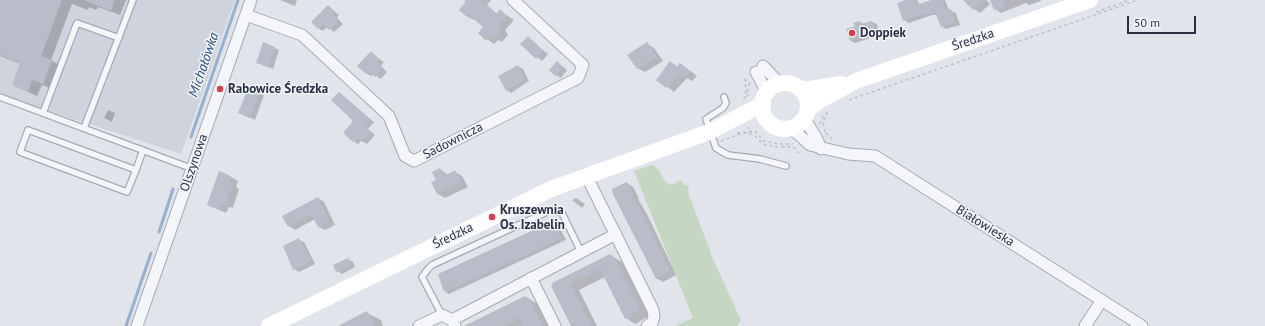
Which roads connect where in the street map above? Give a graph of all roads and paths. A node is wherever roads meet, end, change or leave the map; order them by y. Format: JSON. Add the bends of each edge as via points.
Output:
{"nodes":[{"id":1,"x":133,"y":0,"type":"edge"},
{"id":2,"x":251,"y":0,"type":"edge"},
{"id":3,"x":513,"y":0,"type":"edge"},
{"id":4,"x":1090,"y":0,"type":"edge"},
{"id":5,"x":1130,"y":0,"type":"edge"},
{"id":6,"x":1138,"y":0,"type":"edge"},
{"id":7,"x":246,"y":15,"type":"junction"},
{"id":8,"x":119,"y":38,"type":"junction"},
{"id":9,"x":856,"y":81,"type":"junction"},
{"id":10,"x":780,"y":84,"type":"junction"},
{"id":11,"x":800,"y":89,"type":"junction"},
{"id":12,"x":0,"y":97,"type":"edge"},
{"id":13,"x":724,"y":97,"type":"dead end"},
{"id":14,"x":764,"y":99,"type":"junction"},
{"id":15,"x":744,"y":100,"type":"dead end"},
{"id":16,"x":746,"y":103,"type":"dead end"},
{"id":17,"x":828,"y":106,"type":"dead end"},
{"id":18,"x":829,"y":110,"type":"dead end"},
{"id":19,"x":43,"y":113,"type":"junction"},
{"id":20,"x":806,"y":114,"type":"junction"},
{"id":21,"x":761,"y":123,"type":"junction"},
{"id":22,"x":84,"y":128,"type":"junction"},
{"id":23,"x":789,"y":128,"type":"junction"},
{"id":24,"x":755,"y":131,"type":"dead end"},
{"id":25,"x":709,"y":132,"type":"junction"},
{"id":26,"x":821,"y":149,"type":"junction"},
{"id":27,"x":143,"y":150,"type":"junction"},
{"id":28,"x":786,"y":166,"type":"dead end"},
{"id":29,"x":192,"y":169,"type":"junction"},
{"id":30,"x":136,"y":170,"type":"junction"},
{"id":31,"x":586,"y":175,"type":"junction"},
{"id":32,"x":616,"y":234,"type":"junction"},
{"id":33,"x":582,"y":252,"type":"junction"},
{"id":34,"x":531,"y":278,"type":"junction"},
{"id":35,"x":1102,"y":300,"type":"junction"},
{"id":36,"x":442,"y":315,"type":"junction"},
{"id":37,"x":453,"y":323,"type":"edge"},
{"id":38,"x":137,"y":326,"type":"edge"},
{"id":39,"x":269,"y":326,"type":"edge"},
{"id":40,"x":419,"y":326,"type":"edge"},
{"id":41,"x":555,"y":326,"type":"edge"},
{"id":42,"x":647,"y":326,"type":"edge"},
{"id":43,"x":1085,"y":326,"type":"edge"},
{"id":44,"x":1142,"y":326,"type":"edge"}],
"edges":[{"from":1,"to":8,"type":"lane"},
{"from":2,"to":7,"type":"street","name":"Olszynowa"},
{"from":3,"to":7,"type":"street","name":"Sadownicza","via":[[583,65],[578,78],[414,161],[405,156],[389,116],[302,35]]},
{"from":4,"to":9,"type":"street","name":"Średzka"},
{"from":5,"to":6,"type":"path","via":[[847,99]]},
{"from":7,"to":29,"type":"street","name":"Olszynowa"},
{"from":8,"to":19,"type":"lane","via":[[77,23]]},
{"from":8,"to":22,"type":"lane"},
{"from":9,"to":11,"type":"street","name":"Średzka","via":[[822,88]]},
{"from":9,"to":20,"type":"street","name":"Średzka","via":[[819,101]]},
{"from":10,"to":11,"type":"street","via":[[789,84]]},
{"from":10,"to":14,"type":"street","via":[[772,88]]},
{"from":10,"to":14,"type":"street","via":[[759,69]]},
{"from":11,"to":20,"type":"street","via":[[806,98]]},
{"from":12,"to":19,"type":"lane"},
{"from":13,"to":25,"type":"lane","via":[[726,103],[723,108],[706,119]]},
{"from":14,"to":21,"type":"street"},
{"from":14,"to":25,"type":"street","name":"Średzka"},
{"from":15,"to":16,"type":"path","via":[[744,79],[749,86]]},
{"from":17,"to":18,"type":"path","via":[[820,124],[825,134],[823,122]]},
{"from":19,"to":22,"type":"lane"},
{"from":20,"to":23,"type":"street","via":[[798,125]]},
{"from":20,"to":26,"type":"street"},
{"from":21,"to":23,"type":"street"},
{"from":21,"to":24,"type":"path"},
{"from":21,"to":25,"type":"street","name":"Średzka"},
{"from":22,"to":27,"type":"lane"},
{"from":23,"to":26,"type":"street","name":"Białowieska","via":[[810,146]]},
{"from":25,"to":28,"type":"lane","via":[[720,152]]},
{"from":25,"to":31,"type":"street","name":"Średzka"},
{"from":26,"to":35,"type":"street","name":"Białowieska","via":[[874,156]]},
{"from":27,"to":29,"type":"lane"},
{"from":27,"to":30,"type":"lane"},
{"from":29,"to":38,"type":"street","name":"Olszynowa"},
{"from":30,"to":30,"type":"lane","via":[[28,130],[20,152],[127,192]]},
{"from":31,"to":32,"type":"street"},
{"from":31,"to":39,"type":"street","name":"Średzka","via":[[506,210]]},
{"from":32,"to":33,"type":"street"},
{"from":32,"to":42,"type":"street","via":[[653,310],[652,323]]},
{"from":33,"to":34,"type":"street"},
{"from":33,"to":36,"type":"lane","via":[[562,213],[552,210],[432,265],[422,277]]},
{"from":34,"to":37,"type":"street"},
{"from":34,"to":41,"type":"street"},
{"from":35,"to":43,"type":"street"},
{"from":35,"to":44,"type":"street","name":"Białowieska"},
{"from":36,"to":37,"type":"street"},
{"from":36,"to":40,"type":"street"}]}
